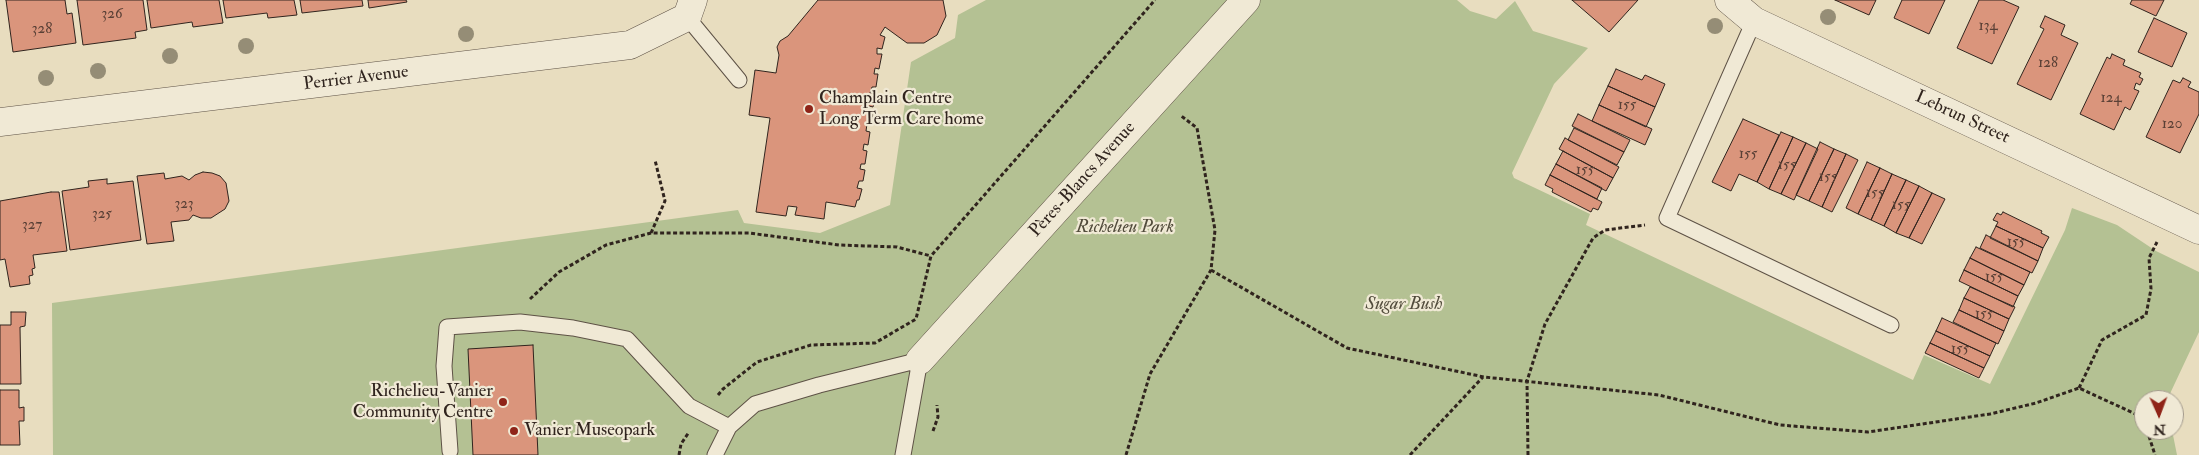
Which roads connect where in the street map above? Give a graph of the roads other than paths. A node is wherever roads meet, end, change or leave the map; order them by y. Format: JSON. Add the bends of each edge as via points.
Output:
{"nodes":[{"id":1,"x":1246,"y":0,"type":"edge"},
{"id":2,"x":1729,"y":0,"type":"edge"},
{"id":3,"x":690,"y":9,"type":"edge"},
{"id":4,"x":1754,"y":21,"type":"junction"},
{"id":5,"x":739,"y":80,"type":"dead end"},
{"id":6,"x":0,"y":122,"type":"edge"},
{"id":7,"x":2199,"y":230,"type":"edge"},
{"id":8,"x":1891,"y":326,"type":"dead end"},
{"id":9,"x":920,"y":360,"type":"junction"},
{"id":10,"x":728,"y":427,"type":"junction"},
{"id":11,"x":450,"y":451,"type":"dead end"},
{"id":12,"x":715,"y":455,"type":"edge"},
{"id":13,"x":903,"y":455,"type":"edge"}],
"edges":[{"from":1,"to":9,"type":"street","name":"Pères-Blancs Avenue"},
{"from":2,"to":4,"type":"street","name":"Lebrun Street"},
{"from":3,"to":5,"type":"lane"},
{"from":3,"to":6,"type":"street","name":"Perrier Avenue","via":[[630,45]]},
{"from":4,"to":7,"type":"street","name":"Lebrun Street"},
{"from":4,"to":8,"type":"lane","via":[[1667,218]]},
{"from":9,"to":10,"type":"lane","via":[[755,404]]},
{"from":9,"to":13,"type":"lane"},
{"from":10,"to":11,"type":"lane","via":[[689,406],[627,338],[520,322],[447,328],[444,366]]},
{"from":10,"to":12,"type":"lane"}]}
